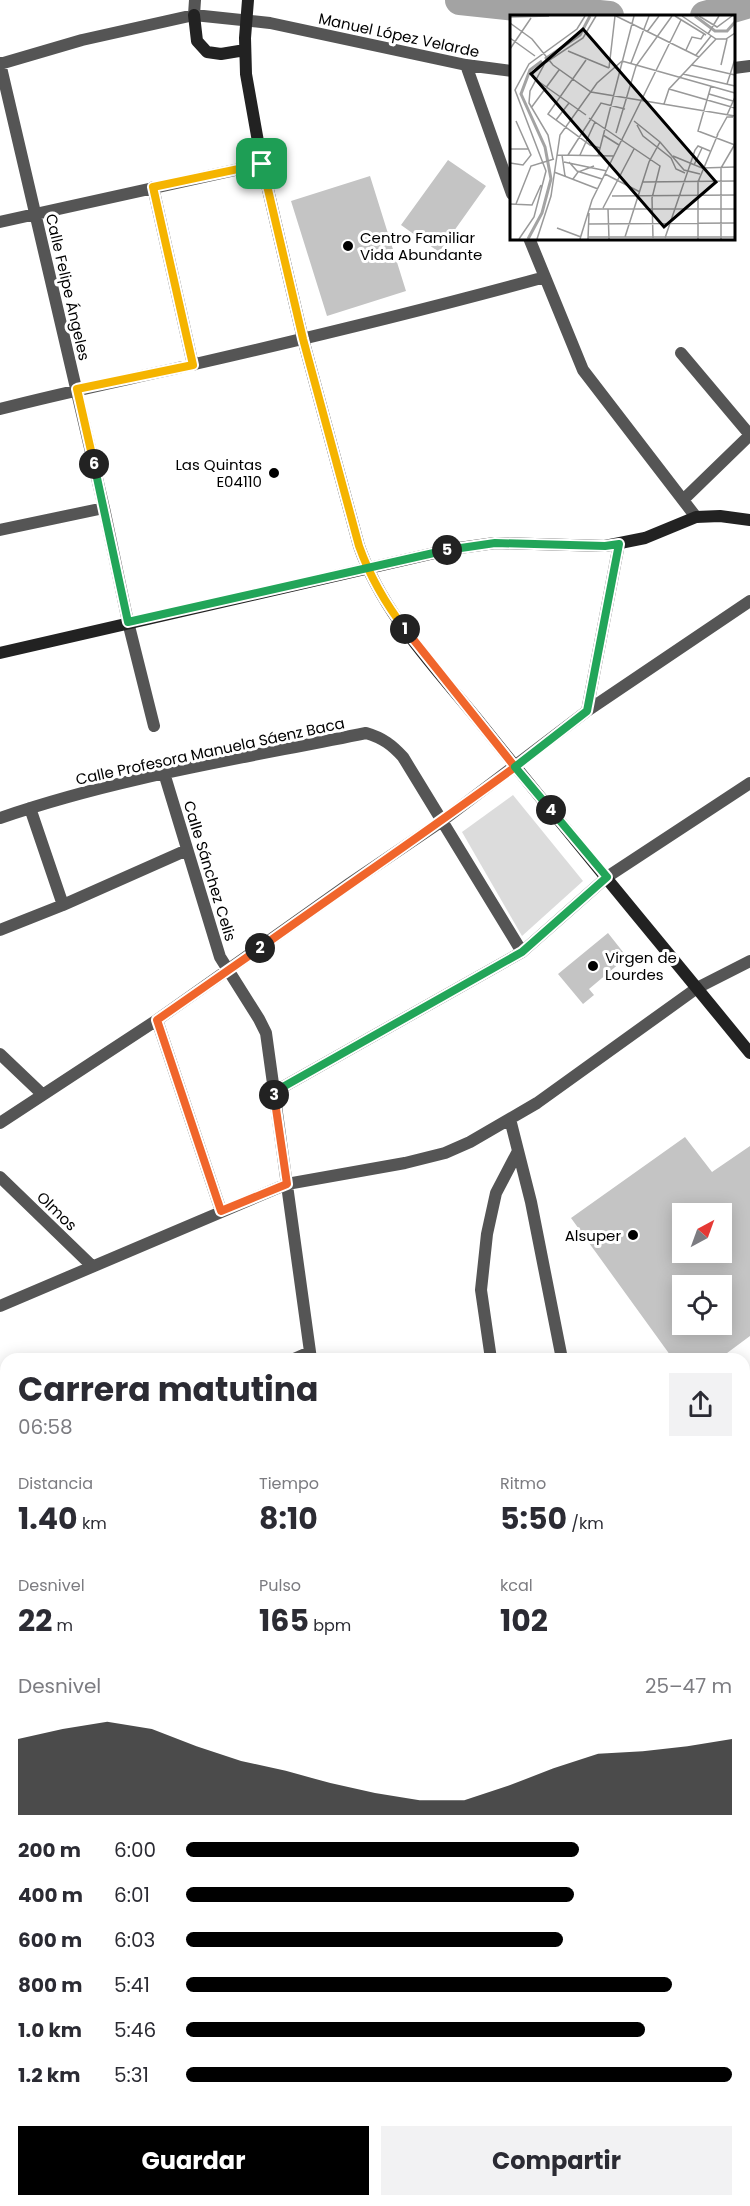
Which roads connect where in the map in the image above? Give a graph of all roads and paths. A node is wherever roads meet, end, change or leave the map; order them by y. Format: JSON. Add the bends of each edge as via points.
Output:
{"nodes":[{"id":1,"x":195,"y":0,"type":"edge"},
{"id":2,"x":248,"y":0,"type":"edge"},
{"id":3,"x":194,"y":15,"type":"junction"},
{"id":4,"x":245,"y":44,"type":"junction"},
{"id":5,"x":0,"y":63,"type":"edge"},
{"id":6,"x":466,"y":65,"type":"junction"},
{"id":7,"x":750,"y":66,"type":"edge"},
{"id":8,"x":735,"y":68,"type":"edge"},
{"id":9,"x":510,"y":71,"type":"edge"},
{"id":10,"x":262,"y":164,"type":"junction"},
{"id":11,"x":153,"y":187,"type":"junction"},
{"id":12,"x":510,"y":188,"type":"edge"},
{"id":13,"x":35,"y":214,"type":"junction"},
{"id":14,"x":0,"y":222,"type":"edge"},
{"id":15,"x":530,"y":240,"type":"edge"},
{"id":16,"x":545,"y":277,"type":"junction"},
{"id":17,"x":303,"y":339,"type":"junction"},
{"id":18,"x":681,"y":353,"type":"dead end"},
{"id":19,"x":193,"y":365,"type":"junction"},
{"id":20,"x":77,"y":389,"type":"junction"},
{"id":21,"x":0,"y":409,"type":"edge"},
{"id":22,"x":750,"y":435,"type":"edge"},
{"id":23,"x":683,"y":500,"type":"junction"},
{"id":24,"x":104,"y":508,"type":"junction"},
{"id":25,"x":696,"y":517,"type":"junction"},
{"id":26,"x":750,"y":520,"type":"edge"},
{"id":27,"x":0,"y":530,"type":"edge"},
{"id":28,"x":619,"y":544,"type":"junction"},
{"id":29,"x":367,"y":570,"type":"junction"},
{"id":30,"x":750,"y":601,"type":"edge"},
{"id":31,"x":128,"y":622,"type":"junction"},
{"id":32,"x":0,"y":653,"type":"edge"},
{"id":33,"x":587,"y":711,"type":"junction"},
{"id":34,"x":154,"y":726,"type":"dead end"},
{"id":35,"x":515,"y":767,"type":"junction"},
{"id":36,"x":164,"y":773,"type":"junction"},
{"id":37,"x":750,"y":783,"type":"edge"},
{"id":38,"x":30,"y":808,"type":"junction"},
{"id":39,"x":0,"y":818,"type":"edge"},
{"id":40,"x":442,"y":821,"type":"junction"},
{"id":41,"x":187,"y":850,"type":"junction"},
{"id":42,"x":607,"y":877,"type":"junction"},
{"id":43,"x":63,"y":905,"type":"junction"},
{"id":44,"x":0,"y":930,"type":"edge"},
{"id":45,"x":522,"y":952,"type":"junction"},
{"id":46,"x":750,"y":961,"type":"edge"},
{"id":47,"x":228,"y":970,"type":"junction"},
{"id":48,"x":697,"y":988,"type":"junction"},
{"id":49,"x":157,"y":1020,"type":"junction"},
{"id":50,"x":750,"y":1053,"type":"edge"},
{"id":51,"x":0,"y":1054,"type":"edge"},
{"id":52,"x":274,"y":1092,"type":"junction"},
{"id":53,"x":42,"y":1094,"type":"junction"},
{"id":54,"x":510,"y":1119,"type":"junction"},
{"id":55,"x":0,"y":1123,"type":"edge"},
{"id":56,"x":519,"y":1151,"type":"junction"},
{"id":57,"x":0,"y":1177,"type":"edge"},
{"id":58,"x":287,"y":1184,"type":"junction"},
{"id":59,"x":221,"y":1211,"type":"junction"},
{"id":60,"x":92,"y":1266,"type":"junction"},
{"id":61,"x":0,"y":1306,"type":"edge"},
{"id":62,"x":311,"y":1353,"type":"edge"},
{"id":63,"x":489,"y":1353,"type":"edge"},
{"id":64,"x":561,"y":1353,"type":"edge"}],
"edges":[{"from":1,"to":3,"type":"street"},
{"from":2,"to":4,"type":"main road"},
{"from":3,"to":4,"type":"main road","via":[[197,41],[207,52],[221,54]]},
{"from":3,"to":5,"type":"street","name":"Manuel López Velarde"},
{"from":3,"to":6,"type":"street","name":"Manuel López Velarde","via":[[270,23]]},
{"from":4,"to":10,"type":"main road","via":[[248,93]]},
{"from":5,"to":13,"type":"street","name":"Calle Felipe Ángeles"},
{"from":6,"to":9,"type":"street","name":"Manuel López Velarde"},
{"from":6,"to":12,"type":"street"},
{"from":7,"to":8,"type":"street"},
{"from":10,"to":11,"type":"street"},
{"from":10,"to":17,"type":"main road"},
{"from":11,"to":13,"type":"street"},
{"from":11,"to":19,"type":"street"},
{"from":13,"to":14,"type":"street"},
{"from":13,"to":20,"type":"street","name":"Calle Felipe Ángeles"},
{"from":15,"to":16,"type":"street"},
{"from":16,"to":17,"type":"street"},
{"from":16,"to":23,"type":"street","via":[[583,370]]},
{"from":17,"to":19,"type":"street"},
{"from":17,"to":29,"type":"main road"},
{"from":18,"to":22,"type":"street"},
{"from":19,"to":20,"type":"street"},
{"from":20,"to":21,"type":"street"},
{"from":20,"to":24,"type":"street","name":"Calle Felipe Ángeles"},
{"from":22,"to":23,"type":"street"},
{"from":23,"to":25,"type":"street"},
{"from":24,"to":27,"type":"street"},
{"from":24,"to":31,"type":"street","name":"Calle Felipe Ángeles"},
{"from":25,"to":26,"type":"main road"},
{"from":25,"to":28,"type":"main road"},
{"from":28,"to":29,"type":"main road","via":[[495,543],[452,549]]},
{"from":28,"to":33,"type":"street"},
{"from":29,"to":31,"type":"main road"},
{"from":29,"to":35,"type":"main road","via":[[396,618]]},
{"from":30,"to":33,"type":"street"},
{"from":31,"to":32,"type":"main road"},
{"from":31,"to":34,"type":"street","name":"Calle Felipe Ángeles"},
{"from":33,"to":35,"type":"street"},
{"from":35,"to":40,"type":"street"},
{"from":35,"to":42,"type":"main road"},
{"from":36,"to":38,"type":"street","name":"Calle Profesora Manuela Sáenz Baca"},
{"from":36,"to":40,"type":"street","name":"Calle Profesora Manuela Sáenz Baca","via":[[366,733],[391,744]]},
{"from":36,"to":41,"type":"street","name":"Calle Sánchez Celis"},
{"from":37,"to":42,"type":"street"},
{"from":38,"to":39,"type":"street","name":"Calle Profesora Manuela Sáenz Baca"},
{"from":38,"to":43,"type":"street"},
{"from":40,"to":45,"type":"street"},
{"from":40,"to":47,"type":"street"},
{"from":41,"to":43,"type":"street"},
{"from":41,"to":47,"type":"street","name":"Calle Sánchez Celis","via":[[213,939]]},
{"from":42,"to":45,"type":"street"},
{"from":42,"to":48,"type":"main road"},
{"from":43,"to":44,"type":"street"},
{"from":45,"to":52,"type":"street"},
{"from":46,"to":48,"type":"street"},
{"from":47,"to":49,"type":"street"},
{"from":47,"to":52,"type":"street","name":"Calle Sánchez Celis","via":[[266,1033]]},
{"from":48,"to":50,"type":"main road"},
{"from":48,"to":54,"type":"street"},
{"from":49,"to":53,"type":"street"},
{"from":49,"to":59,"type":"street"},
{"from":51,"to":53,"type":"street"},
{"from":52,"to":58,"type":"street","name":"Calle Sánchez Celis"},
{"from":53,"to":55,"type":"street"},
{"from":54,"to":56,"type":"street"},
{"from":54,"to":58,"type":"street","via":[[445,1153]]},
{"from":56,"to":63,"type":"street","via":[[496,1193],[487,1234],[481,1290]]},
{"from":56,"to":64,"type":"street"},
{"from":57,"to":60,"type":"street","name":"Olmos"},
{"from":58,"to":59,"type":"street"},
{"from":58,"to":62,"type":"street","name":"Calle Sánchez Celis"},
{"from":59,"to":60,"type":"street"},
{"from":60,"to":61,"type":"street"}]}
